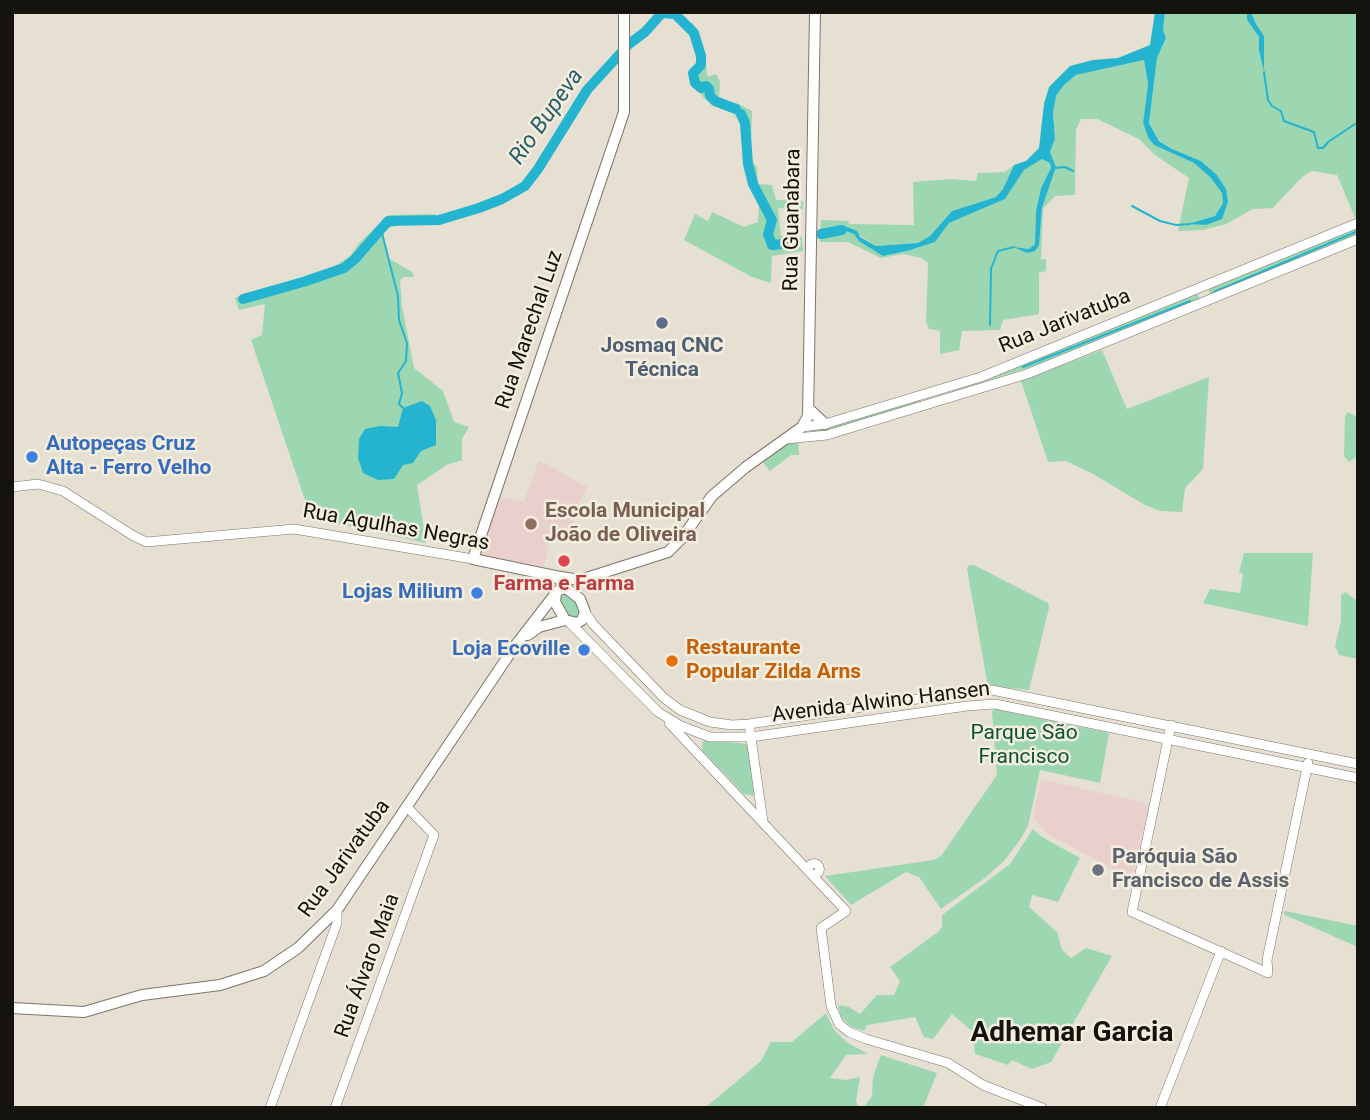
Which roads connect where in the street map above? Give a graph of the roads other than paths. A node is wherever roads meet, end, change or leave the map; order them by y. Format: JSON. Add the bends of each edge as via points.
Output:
{"nodes":[{"id":1,"x":624,"y":12,"type":"edge"},
{"id":2,"x":815,"y":12,"type":"edge"},
{"id":3,"x":1358,"y":223,"type":"edge"},
{"id":4,"x":1358,"y":239,"type":"edge"},
{"id":5,"x":809,"y":410,"type":"junction"},
{"id":6,"x":825,"y":424,"type":"junction"},
{"id":7,"x":802,"y":427,"type":"junction"},
{"id":8,"x":782,"y":440,"type":"junction"},
{"id":9,"x":12,"y":487,"type":"edge"},
{"id":10,"x":473,"y":559,"type":"junction"},
{"id":11,"x":538,"y":573,"type":"junction"},
{"id":12,"x":568,"y":587,"type":"junction"},
{"id":13,"x":585,"y":612,"type":"junction"},
{"id":14,"x":568,"y":621,"type":"junction"},
{"id":15,"x":515,"y":646,"type":"junction"},
{"id":16,"x":658,"y":712,"type":"junction"},
{"id":17,"x":749,"y":724,"type":"junction"},
{"id":18,"x":1171,"y":725,"type":"junction"},
{"id":19,"x":751,"y":737,"type":"junction"},
{"id":20,"x":1168,"y":738,"type":"junction"},
{"id":21,"x":1310,"y":754,"type":"junction"},
{"id":22,"x":1358,"y":764,"type":"edge"},
{"id":23,"x":1307,"y":767,"type":"junction"},
{"id":24,"x":1358,"y":778,"type":"edge"},
{"id":25,"x":407,"y":807,"type":"junction"},
{"id":26,"x":763,"y":824,"type":"junction"},
{"id":27,"x":337,"y":911,"type":"junction"},
{"id":28,"x":1221,"y":951,"type":"junction"},
{"id":29,"x":12,"y":1008,"type":"edge"},
{"id":30,"x":270,"y":1108,"type":"edge"},
{"id":31,"x":335,"y":1108,"type":"edge"},
{"id":32,"x":1042,"y":1108,"type":"edge"},
{"id":33,"x":1160,"y":1108,"type":"edge"}],
"edges":[{"from":1,"to":10,"type":"main road","name":"Rua Marechal Luz","via":[[624,112]]},
{"from":2,"to":5,"type":"main road","name":"Rua Guanabara"},
{"from":3,"to":6,"type":"street","name":"Rua Jarivatuba","via":[[981,377]]},
{"from":4,"to":8,"type":"street","name":"Rua Jarivatuba","via":[[1027,373],[821,436]]},
{"from":5,"to":6,"type":"main road"},
{"from":5,"to":7,"type":"main road","name":"Rua Guanabara"},
{"from":6,"to":7,"type":"street","name":"Rua Jarivatuba"},
{"from":7,"to":8,"type":"main road","name":"Rua Jarivatuba"},
{"from":8,"to":12,"type":"main road","name":"Rua Jarivatuba","via":[[712,496],[668,552]]},
{"from":9,"to":10,"type":"street","name":"Rua Agulhas Negras","via":[[38,484],[63,491],[146,542],[294,529]]},
{"from":10,"to":11,"type":"main road","name":"Rua Agulhas Negras"},
{"from":11,"to":12,"type":"main road"},
{"from":11,"to":12,"type":"main road","name":"Rua Agulhas Negras","via":[[555,576]]},
{"from":12,"to":13,"type":"main road"},
{"from":12,"to":14,"type":"main road","via":[[555,602]]},
{"from":12,"to":15,"type":"main road","name":"Rua Jarivatuba"},
{"from":13,"to":14,"type":"main road","name":"Rua Jarivatuba","via":[[582,620]]},
{"from":13,"to":17,"type":"street","name":"Avenida Alwino Hansen","via":[[671,704],[710,722]]},
{"from":14,"to":15,"type":"main road","name":"Rua Jarivatuba","via":[[540,627]]},
{"from":14,"to":16,"type":"street","name":"Avenida Alwino Hansen"},
{"from":15,"to":25,"type":"main road","name":"Rua Jarivatuba"},
{"from":16,"to":19,"type":"street","name":"Avenida Alwino Hansen","via":[[701,734]]},
{"from":16,"to":26,"type":"street"},
{"from":17,"to":18,"type":"street","name":"Avenida Alwino Hansen","via":[[992,690]]},
{"from":17,"to":19,"type":"street"},
{"from":18,"to":20,"type":"street"},
{"from":18,"to":21,"type":"street","name":"Avenida Alwino Hansen"},
{"from":19,"to":20,"type":"street","name":"Avenida Alwino Hansen","via":[[995,704]]},
{"from":19,"to":26,"type":"street"},
{"from":20,"to":23,"type":"street","name":"Avenida Alwino Hansen"},
{"from":20,"to":28,"type":"street","via":[[1132,912]]},
{"from":21,"to":22,"type":"street","name":"Avenida Alwino Hansen"},
{"from":21,"to":23,"type":"street"},
{"from":23,"to":24,"type":"street","name":"Avenida Alwino Hansen"},
{"from":23,"to":28,"type":"street","via":[[1268,973]]},
{"from":25,"to":27,"type":"main road","name":"Rua Jarivatuba"},
{"from":25,"to":31,"type":"street","name":"Rua Álvaro Maia","via":[[434,835]]},
{"from":26,"to":32,"type":"street","via":[[795,858],[814,869],[822,886],[846,911],[821,928],[831,1006],[844,1029],[948,1063],[983,1085]]},
{"from":27,"to":29,"type":"main road","name":"Rua Jarivatuba","via":[[298,948],[246,978],[202,989],[142,995],[84,1012]]},
{"from":27,"to":30,"type":"street","via":[[337,923]]},
{"from":28,"to":33,"type":"street"}]}
